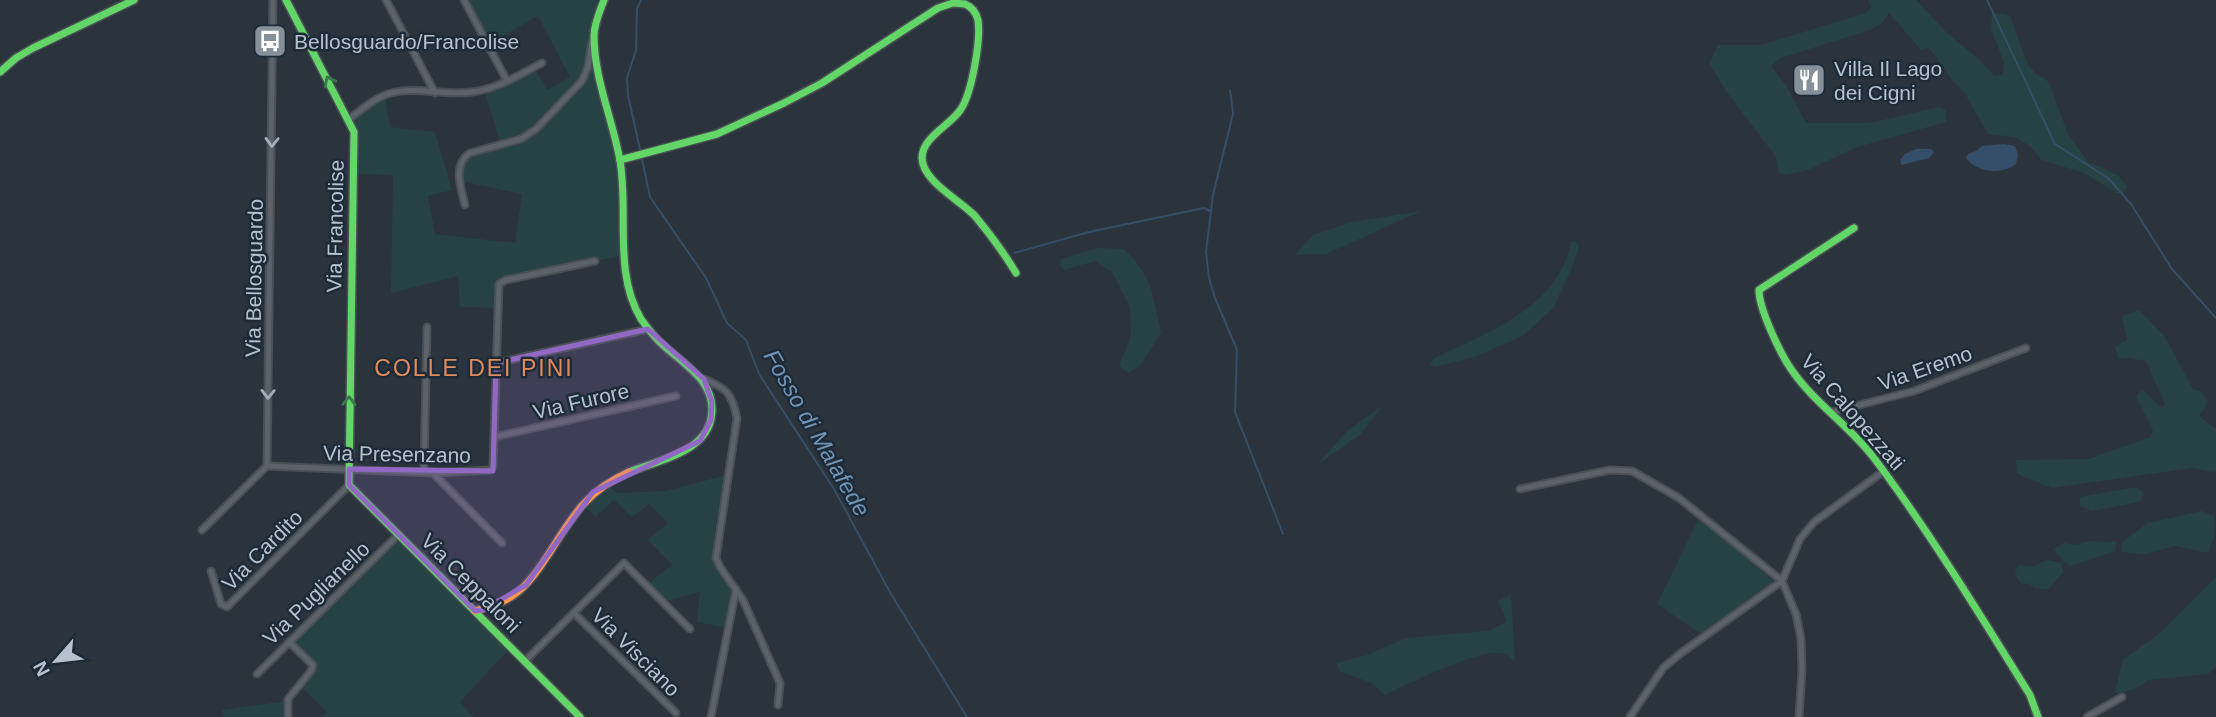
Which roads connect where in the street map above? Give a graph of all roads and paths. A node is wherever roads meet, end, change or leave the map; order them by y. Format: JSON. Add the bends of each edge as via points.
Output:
{"nodes":[{"id":1,"x":134,"y":0,"type":"edge"},
{"id":2,"x":273,"y":0,"type":"edge"},
{"id":3,"x":286,"y":0,"type":"edge"},
{"id":4,"x":386,"y":0,"type":"edge"},
{"id":5,"x":464,"y":0,"type":"edge"},
{"id":6,"x":604,"y":0,"type":"edge"},
{"id":7,"x":594,"y":32,"type":"junction"},
{"id":8,"x":542,"y":63,"type":"dead end"},
{"id":9,"x":0,"y":72,"type":"edge"},
{"id":10,"x":507,"y":81,"type":"junction"},
{"id":11,"x":435,"y":93,"type":"junction"},
{"id":12,"x":349,"y":119,"type":"junction"},
{"id":13,"x":620,"y":160,"type":"junction"},
{"id":14,"x":464,"y":205,"type":"dead end"},
{"id":15,"x":1854,"y":228,"type":"dead end"},
{"id":16,"x":595,"y":261,"type":"dead end"},
{"id":17,"x":1016,"y":273,"type":"dead end"},
{"id":18,"x":427,"y":327,"type":"dead end"},
{"id":19,"x":648,"y":329,"type":"junction"},
{"id":20,"x":2026,"y":348,"type":"dead end"},
{"id":21,"x":496,"y":363,"type":"junction"},
{"id":22,"x":704,"y":379,"type":"junction"},
{"id":23,"x":676,"y":396,"type":"dead end"},
{"id":24,"x":1832,"y":412,"type":"junction"},
{"id":25,"x":494,"y":437,"type":"junction"},
{"id":26,"x":267,"y":466,"type":"junction"},
{"id":27,"x":349,"y":469,"type":"junction"},
{"id":28,"x":424,"y":471,"type":"junction"},
{"id":29,"x":1884,"y":471,"type":"junction"},
{"id":30,"x":433,"y":473,"type":"junction"},
{"id":31,"x":349,"y":485,"type":"junction"},
{"id":32,"x":1520,"y":489,"type":"dead end"},
{"id":33,"x":202,"y":530,"type":"dead end"},
{"id":34,"x":398,"y":535,"type":"junction"},
{"id":35,"x":502,"y":543,"type":"dead end"},
{"id":36,"x":211,"y":570,"type":"dead end"},
{"id":37,"x":1782,"y":581,"type":"junction"},
{"id":38,"x":736,"y":589,"type":"junction"},
{"id":39,"x":475,"y":611,"type":"junction"},
{"id":40,"x":574,"y":613,"type":"junction"},
{"id":41,"x":690,"y":629,"type":"dead end"},
{"id":42,"x":289,"y":642,"type":"junction"},
{"id":43,"x":525,"y":661,"type":"junction"},
{"id":44,"x":257,"y":674,"type":"dead end"},
{"id":45,"x":2122,"y":697,"type":"dead end"},
{"id":46,"x":778,"y":705,"type":"dead end"},
{"id":47,"x":676,"y":713,"type":"dead end"},
{"id":48,"x":576,"y":715,"type":"edge"},
{"id":49,"x":288,"y":717,"type":"edge"},
{"id":50,"x":710,"y":717,"type":"edge"},
{"id":51,"x":1630,"y":717,"type":"edge"},
{"id":52,"x":1799,"y":717,"type":"edge"},
{"id":53,"x":2038,"y":717,"type":"edge"},
{"id":54,"x":2087,"y":717,"type":"edge"}],
"edges":[{"from":1,"to":9,"type":"street","via":[[34,47]]},
{"from":2,"to":26,"type":"street","name":"Via Bellosguardo","one_way":true},
{"from":12,"to":3,"type":"street","name":"Via Francolise","one_way":true},
{"from":4,"to":11,"type":"street"},
{"from":5,"to":10,"type":"street"},
{"from":6,"to":7,"type":"street"},
{"from":7,"to":13,"type":"street"},
{"from":7,"to":14,"type":"street","via":[[585,76],[541,125],[524,137],[464,158],[459,177]]},
{"from":8,"to":10,"type":"street"},
{"from":10,"to":11,"type":"street","via":[[472,93]]},
{"from":11,"to":12,"type":"street","via":[[391,93]]},
{"from":27,"to":12,"type":"street","name":"Via Francolise","one_way":true,"via":[[355,165]]},
{"from":13,"to":17,"type":"street","via":[[717,134],[822,83],[938,8],[965,3],[975,12],[978,27],[967,99],[924,148],[922,162],[946,193],[978,221]]},
{"from":13,"to":19,"type":"street","via":[[628,282]]},
{"from":15,"to":24,"type":"street","name":"Via Calopezzati","via":[[1758,292],[1789,367]]},
{"from":16,"to":21,"type":"street","name":"Via Presenzano","via":[[500,283]]},
{"from":18,"to":28,"type":"street"},
{"from":19,"to":21,"type":"street"},
{"from":19,"to":22,"type":"street"},
{"from":20,"to":24,"type":"street","name":"Via Eremo","via":[[1914,391]]},
{"from":21,"to":25,"type":"street","name":"Via Presenzano"},
{"from":22,"to":38,"type":"street","via":[[728,393],[737,418],[716,554]]},
{"from":22,"to":39,"type":"street","via":[[712,413],[702,439],[593,492],[526,585],[499,604]]},
{"from":23,"to":25,"type":"street","name":"Via Furore"},
{"from":24,"to":29,"type":"street","name":"Via Calopezzati"},
{"from":25,"to":30,"type":"street","name":"Via Presenzano","via":[[490,471]]},
{"from":26,"to":27,"type":"street","name":"Via Presenzano"},
{"from":26,"to":33,"type":"street"},
{"from":27,"to":28,"type":"street","name":"Via Presenzano"},
{"from":27,"to":31,"type":"street"},
{"from":28,"to":30,"type":"street","name":"Via Presenzano"},
{"from":29,"to":37,"type":"street","via":[[1809,527]]},
{"from":29,"to":53,"type":"street","name":"Via Calopezzati","via":[[2030,695]]},
{"from":30,"to":35,"type":"street"},
{"from":31,"to":34,"type":"street","name":"Via Ceppaloni"},
{"from":31,"to":36,"type":"street","name":"Via Cardito","via":[[228,607],[222,606]]},
{"from":32,"to":37,"type":"street","via":[[1610,470],[1632,471],[1679,498]]},
{"from":34,"to":39,"type":"street","name":"Via Ceppaloni"},
{"from":34,"to":42,"type":"street","name":"Via Puglianello"},
{"from":37,"to":51,"type":"street","via":[[1663,668]]},
{"from":37,"to":52,"type":"street","via":[[1802,642]]},
{"from":38,"to":46,"type":"street","via":[[780,685]]},
{"from":38,"to":50,"type":"street"},
{"from":39,"to":43,"type":"street","name":"Via Ceppaloni"},
{"from":40,"to":41,"type":"street","via":[[624,563]]},
{"from":40,"to":43,"type":"street"},
{"from":40,"to":47,"type":"street","name":"Via Visciano"},
{"from":42,"to":44,"type":"street","name":"Via Puglianello"},
{"from":42,"to":49,"type":"street","via":[[313,665],[288,699]]},
{"from":43,"to":48,"type":"street","name":"Via Ceppaloni"},
{"from":45,"to":54,"type":"street"}]}
